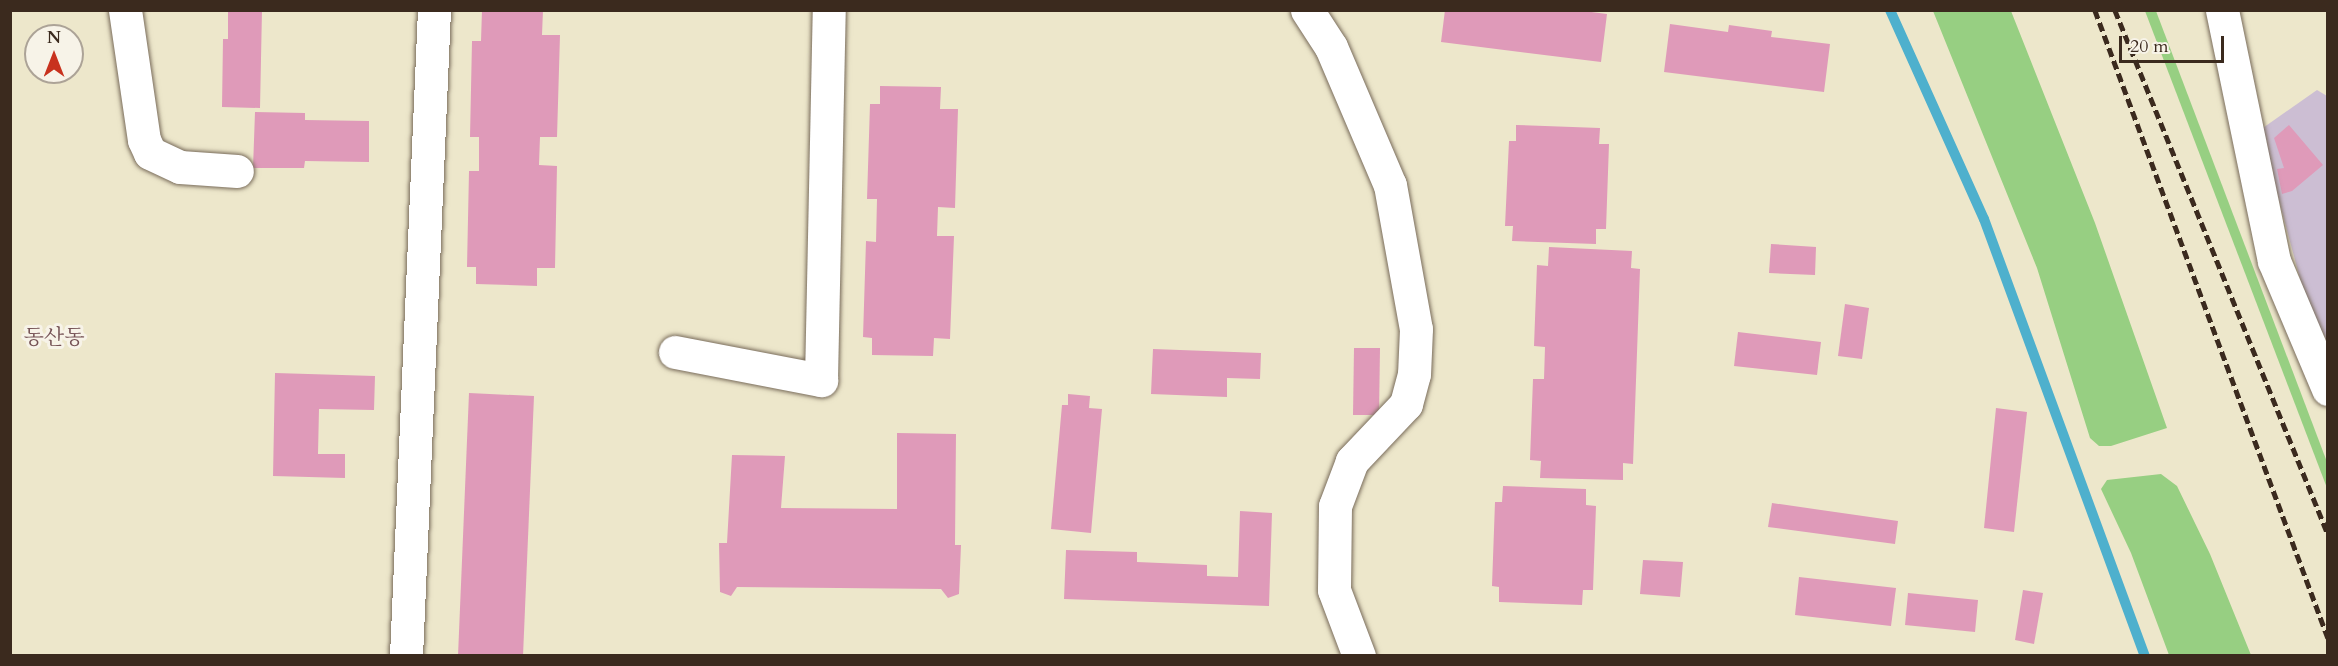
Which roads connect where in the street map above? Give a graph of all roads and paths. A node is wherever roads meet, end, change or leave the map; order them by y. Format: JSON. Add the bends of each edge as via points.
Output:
{"nodes":[{"id":1,"x":125,"y":10,"type":"edge"},
{"id":2,"x":434,"y":10,"type":"edge"},
{"id":3,"x":829,"y":10,"type":"edge"},
{"id":4,"x":1307,"y":10,"type":"edge"},
{"id":5,"x":2222,"y":10,"type":"edge"},
{"id":6,"x":237,"y":171,"type":"dead end"},
{"id":7,"x":675,"y":352,"type":"dead end"},
{"id":8,"x":2328,"y":389,"type":"edge"},
{"id":9,"x":406,"y":656,"type":"edge"},
{"id":10,"x":1359,"y":656,"type":"edge"}],
"edges":[{"from":1,"to":6,"type":"street","via":[[144,140],[150,153],[180,167]]},
{"from":2,"to":9,"type":"street"},
{"from":3,"to":7,"type":"street","via":[[821,380]]},
{"from":4,"to":10,"type":"street","via":[[1331,46],[1390,185],[1416,329],[1414,374],[1406,404],[1352,460],[1335,506],[1334,590]]},
{"from":5,"to":8,"type":"street","via":[[2274,261]]}]}
